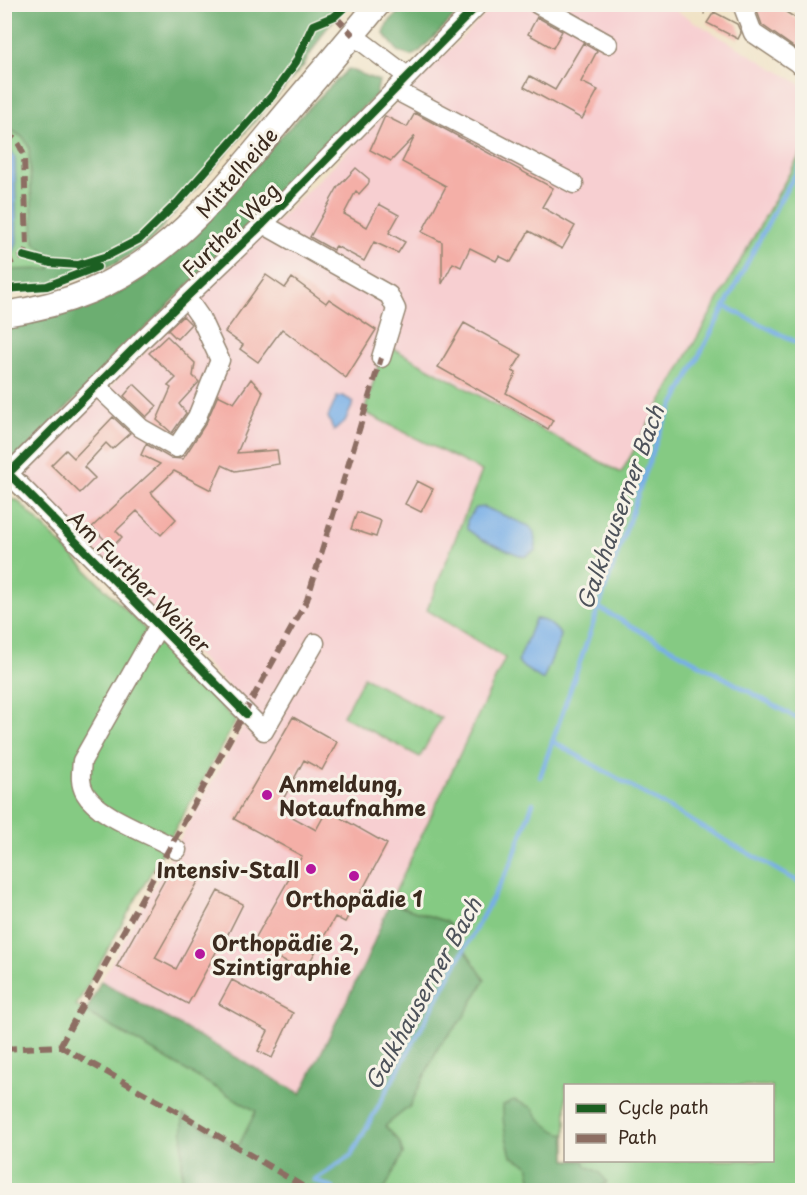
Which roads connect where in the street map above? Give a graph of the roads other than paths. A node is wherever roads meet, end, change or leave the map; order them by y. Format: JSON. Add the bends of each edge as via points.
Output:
{"nodes":[{"id":1,"x":378,"y":4,"type":"edge"},
{"id":2,"x":480,"y":4,"type":"edge"},
{"id":3,"x":537,"y":4,"type":"edge"},
{"id":4,"x":742,"y":4,"type":"edge"},
{"id":5,"x":353,"y":35,"type":"junction"},
{"id":6,"x":608,"y":44,"type":"dead end"},
{"id":7,"x":802,"y":66,"type":"edge"},
{"id":8,"x":401,"y":83,"type":"junction"},
{"id":9,"x":574,"y":184,"type":"dead end"},
{"id":10,"x":263,"y":224,"type":"junction"},
{"id":11,"x":186,"y":297,"type":"junction"},
{"id":12,"x":63,"y":301,"type":"junction"},
{"id":13,"x":4,"y":304,"type":"edge"},
{"id":14,"x":4,"y":314,"type":"edge"},
{"id":15,"x":381,"y":358,"type":"dead end"},
{"id":16,"x":97,"y":386,"type":"junction"},
{"id":17,"x":7,"y":476,"type":"edge"},
{"id":18,"x":158,"y":627,"type":"junction"},
{"id":19,"x":315,"y":643,"type":"dead end"},
{"id":20,"x":177,"y":850,"type":"dead end"}],
"edges":[{"from":1,"to":5,"type":"main road","name":"Mittelheide"},
{"from":2,"to":8,"type":"street","name":"Further Weg"},
{"from":3,"to":6,"type":"street"},
{"from":4,"to":7,"type":"street","via":[[753,33]]},
{"from":5,"to":8,"type":"street"},
{"from":5,"to":12,"type":"main road","name":"Mittelheide","via":[[182,234],[125,275]]},
{"from":8,"to":9,"type":"street"},
{"from":8,"to":10,"type":"street","name":"Further Weg"},
{"from":10,"to":11,"type":"street","name":"Further Weg"},
{"from":10,"to":15,"type":"street","via":[[389,295],[396,309]]},
{"from":11,"to":16,"type":"street","name":"Further Weg"},
{"from":11,"to":16,"type":"street","via":[[220,360],[197,417],[176,448],[141,428]]},
{"from":12,"to":13,"type":"main road","name":"Mittelheide"},
{"from":12,"to":14,"type":"main road","name":"Mittelheide"},
{"from":16,"to":17,"type":"street","name":"Further Weg"},
{"from":17,"to":18,"type":"street","name":"Am Further Weiher"},
{"from":18,"to":19,"type":"street","name":"Am Further Weiher","via":[[264,731]]},
{"from":18,"to":20,"type":"street","via":[[82,761],[80,777],[85,793],[96,806]]}]}
